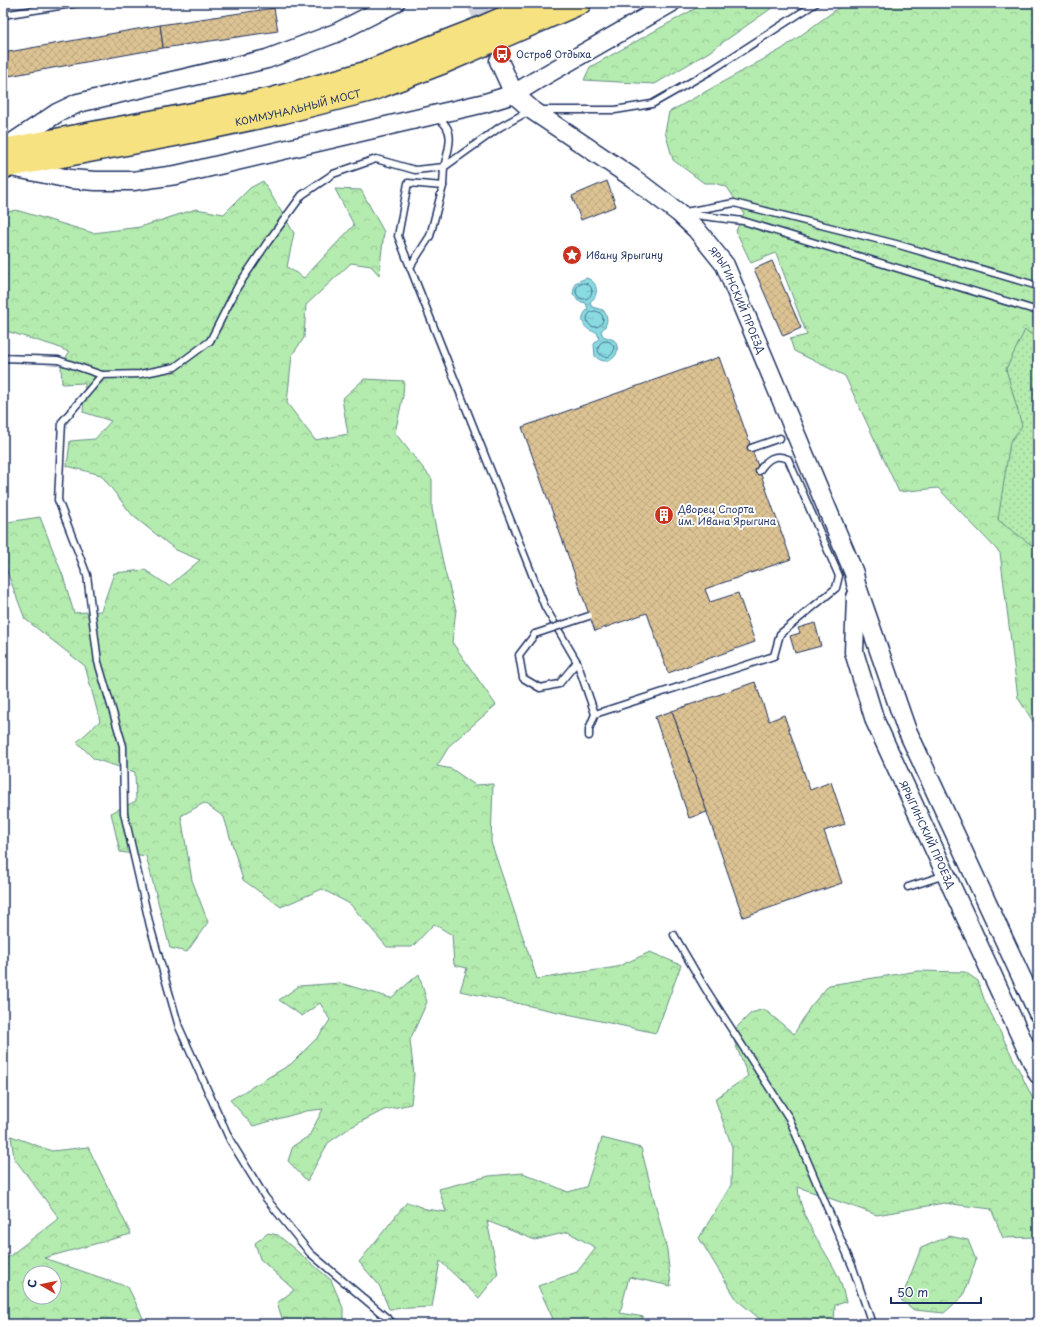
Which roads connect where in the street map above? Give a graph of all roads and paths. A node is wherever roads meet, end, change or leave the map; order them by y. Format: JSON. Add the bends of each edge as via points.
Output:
{"nodes":[{"id":1,"x":6,"y":3,"type":"edge"},
{"id":2,"x":78,"y":3,"type":"edge"},
{"id":3,"x":395,"y":3,"type":"edge"},
{"id":4,"x":538,"y":3,"type":"edge"},
{"id":5,"x":580,"y":3,"type":"edge"},
{"id":6,"x":671,"y":3,"type":"edge"},
{"id":7,"x":816,"y":3,"type":"edge"},
{"id":8,"x":3,"y":10,"type":"edge"},
{"id":9,"x":3,"y":15,"type":"edge"},
{"id":10,"x":499,"y":61,"type":"dead end"},
{"id":11,"x":514,"y":94,"type":"junction"},
{"id":12,"x":532,"y":110,"type":"junction"},
{"id":13,"x":431,"y":115,"type":"junction"},
{"id":14,"x":4,"y":158,"type":"edge"},
{"id":15,"x":444,"y":168,"type":"junction"},
{"id":16,"x":443,"y":186,"type":"junction"},
{"id":17,"x":679,"y":213,"type":"junction"},
{"id":18,"x":410,"y":267,"type":"junction"},
{"id":19,"x":1038,"y":286,"type":"edge"},
{"id":20,"x":1038,"y":311,"type":"edge"},
{"id":21,"x":3,"y":358,"type":"edge"},
{"id":22,"x":102,"y":375,"type":"junction"},
{"id":23,"x":780,"y":438,"type":"dead end"},
{"id":24,"x":751,"y":448,"type":"dead end"},
{"id":25,"x":759,"y":471,"type":"dead end"},
{"id":26,"x":856,"y":584,"type":"junction"},
{"id":27,"x":589,"y":616,"type":"dead end"},
{"id":28,"x":577,"y":662,"type":"junction"},
{"id":29,"x":899,"y":711,"type":"junction"},
{"id":30,"x":595,"y":714,"type":"junction"},
{"id":31,"x":875,"y":721,"type":"junction"},
{"id":32,"x":589,"y":736,"type":"dead end"},
{"id":33,"x":945,"y":875,"type":"junction"},
{"id":34,"x":908,"y":887,"type":"dead end"},
{"id":35,"x":674,"y":935,"type":"dead end"},
{"id":36,"x":1038,"y":1013,"type":"edge"},
{"id":37,"x":1038,"y":1074,"type":"edge"},
{"id":38,"x":394,"y":1324,"type":"edge"},
{"id":39,"x":872,"y":1324,"type":"edge"}],
"edges":[{"from":1,"to":8,"type":"lane"},
{"from":2,"to":9,"type":"lane"},
{"from":3,"to":14,"type":"main road","via":[[336,33],[267,59],[78,103],[57,113]]},
{"from":4,"to":14,"type":"highway","name":"КОММУНАЛЬНЫЙ МОСТ","via":[[365,73],[287,95]]},
{"from":5,"to":14,"type":"highway","name":"КОММУНАЛЬНЫЙ МОСТ","via":[[444,62],[371,90],[180,134]]},
{"from":6,"to":11,"type":"main road"},
{"from":7,"to":12,"type":"lane","via":[[712,70],[652,104],[615,110]]},
{"from":10,"to":11,"type":"main road"},
{"from":11,"to":12,"type":"main road","name":"ЯРЫГИНСКИЙ ПРОЕЗД"},
{"from":11,"to":13,"type":"main road"},
{"from":12,"to":15,"type":"lane","via":[[500,127]]},
{"from":12,"to":17,"type":"main road","name":"ЯРЫГИНСКИЙ ПРОЕЗД","via":[[633,178]]},
{"from":13,"to":14,"type":"main road","via":[[176,175],[133,181],[70,179]]},
{"from":13,"to":15,"type":"lane","via":[[444,122],[449,130],[450,142]]},
{"from":15,"to":16,"type":"lane"},
{"from":15,"to":22,"type":"lane","via":[[415,170],[376,160],[333,174],[302,195],[266,243],[238,286],[210,341],[175,367],[140,374]]},
{"from":16,"to":18,"type":"lane","via":[[430,236]]},
{"from":16,"to":18,"type":"lane","via":[[408,182],[398,236]]},
{"from":17,"to":19,"type":"lane","via":[[734,203],[896,244]]},
{"from":17,"to":20,"type":"lane","via":[[743,222]]},
{"from":17,"to":26,"type":"main road","name":"ЯРЫГИНСКИЙ ПРОЕЗД","via":[[696,229],[725,265],[841,541]]},
{"from":18,"to":28,"type":"lane","via":[[545,607]]},
{"from":21,"to":22,"type":"lane","via":[[58,360]]},
{"from":22,"to":38,"type":"lane","via":[[62,422],[58,500],[88,575],[98,662],[123,746],[124,814],[150,926],[179,1027],[230,1140],[265,1197],[310,1253]]},
{"from":23,"to":24,"type":"lane"},
{"from":25,"to":30,"type":"lane","via":[[766,460],[775,456],[788,459],[839,576],[836,588],[780,634],[774,656]]},
{"from":26,"to":29,"type":"main road","name":"ЯРЫГИНСКИЙ ПРОЕЗД"},
{"from":26,"to":31,"type":"main road","name":"ЯРЫГИНСКИЙ ПРОЕЗД","via":[[854,652]]},
{"from":27,"to":28,"type":"lane","bridge":true,"via":[[535,634],[520,655],[523,678],[540,688],[559,684]]},
{"from":28,"to":30,"type":"lane"},
{"from":29,"to":31,"type":"main road"},
{"from":29,"to":36,"type":"main road","name":"ЯРЫГИНСКИЙ ПРОЕЗД"},
{"from":30,"to":32,"type":"lane"},
{"from":31,"to":33,"type":"main road","name":"ЯРЫГИНСКИЙ ПРОЕЗД"},
{"from":33,"to":34,"type":"lane"},
{"from":33,"to":37,"type":"main road","name":"ЯРЫГИНСКИЙ ПРОЕЗД"},
{"from":35,"to":39,"type":"lane","via":[[789,1118],[853,1268]]}]}
